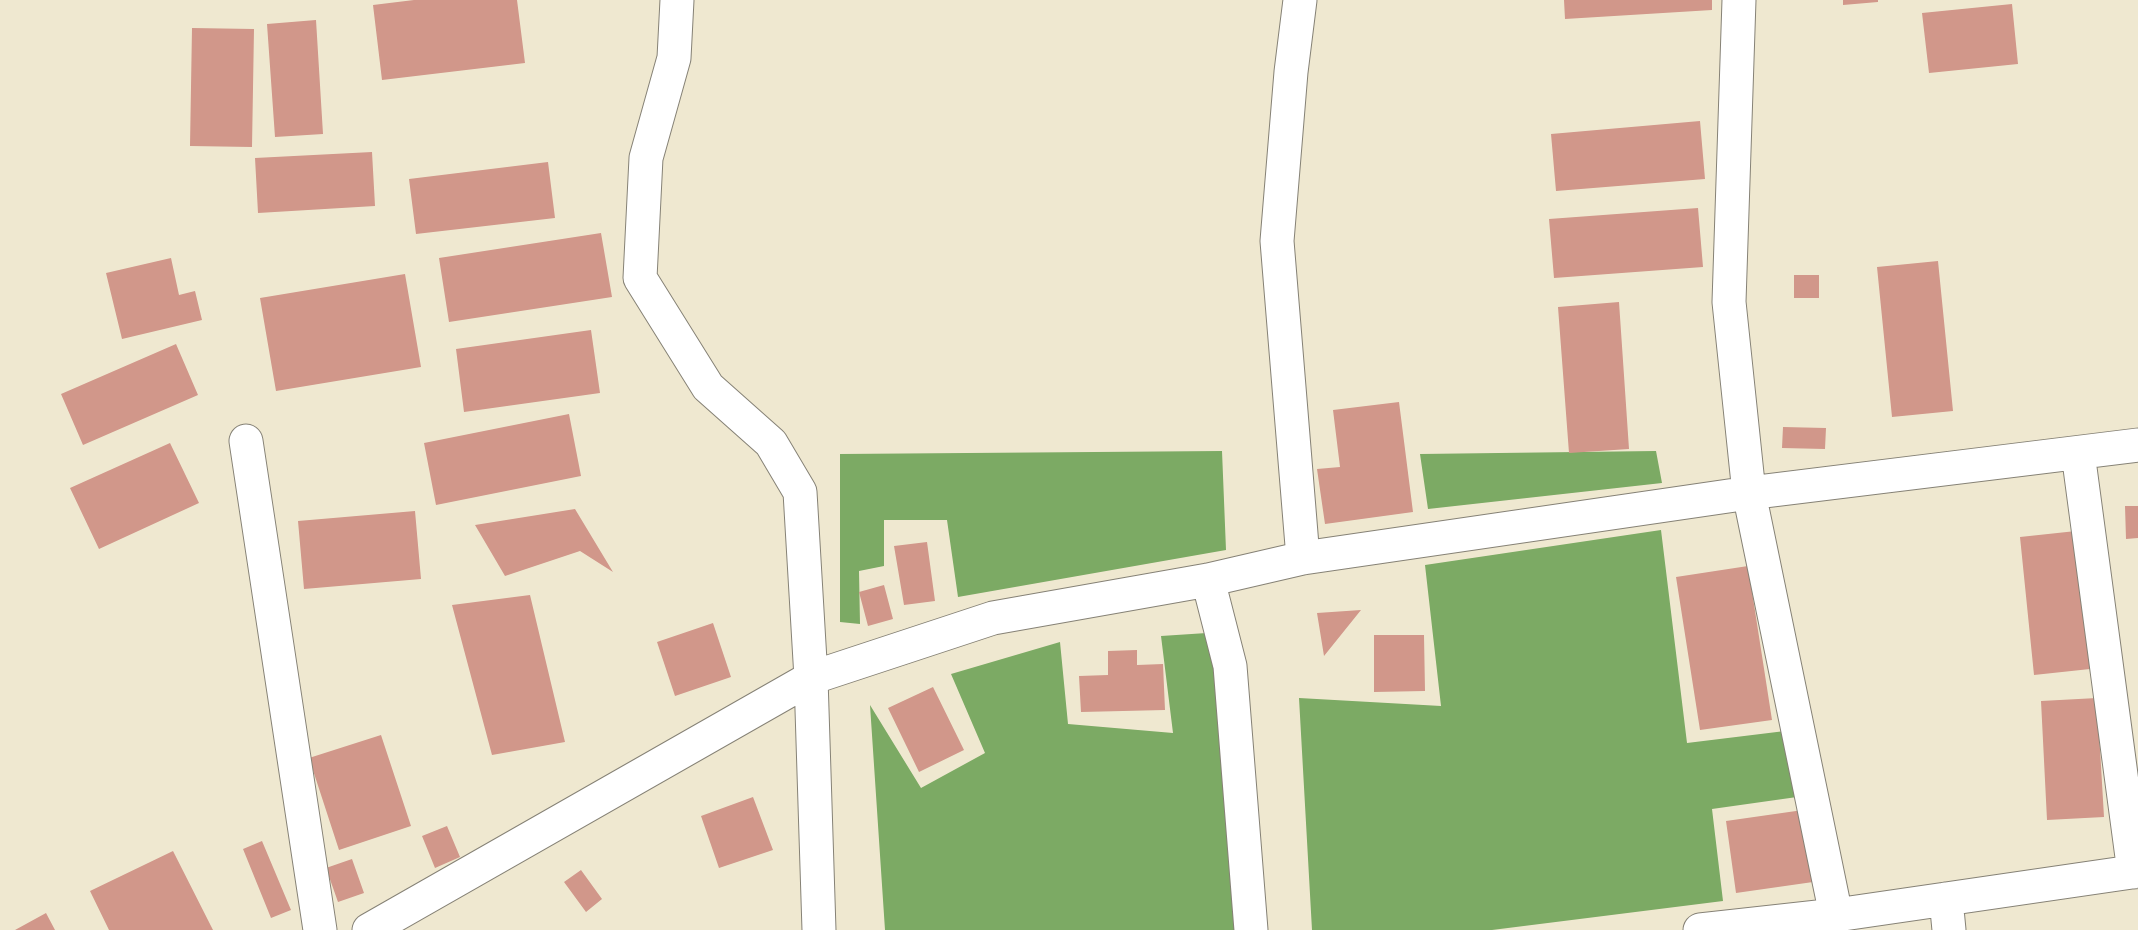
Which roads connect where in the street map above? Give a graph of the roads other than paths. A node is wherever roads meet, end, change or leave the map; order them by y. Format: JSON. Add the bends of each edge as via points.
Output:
{"nodes":[{"id":1,"x":677,"y":0,"type":"edge"},
{"id":2,"x":1300,"y":0,"type":"edge"},
{"id":3,"x":1739,"y":0,"type":"edge"},
{"id":4,"x":246,"y":441,"type":"dead end"},
{"id":5,"x":2138,"y":445,"type":"edge"},
{"id":6,"x":2078,"y":453,"type":"junction"},
{"id":7,"x":1749,"y":493,"type":"junction"},
{"id":8,"x":1303,"y":558,"type":"junction"},
{"id":9,"x":1208,"y":580,"type":"junction"},
{"id":10,"x":811,"y":678,"type":"junction"},
{"id":11,"x":2136,"y":871,"type":"edge"},
{"id":12,"x":1947,"y":914,"type":"edge"},
{"id":13,"x":1836,"y":915,"type":"junction"},
{"id":14,"x":320,"y":930,"type":"edge"},
{"id":15,"x":369,"y":930,"type":"edge"},
{"id":16,"x":819,"y":930,"type":"edge"},
{"id":17,"x":1251,"y":930,"type":"edge"},
{"id":18,"x":1700,"y":930,"type":"edge"}],
"edges":[{"from":1,"to":10,"type":"street","via":[[674,58],[646,158],[640,278],[708,387],[771,443],[800,492]]},
{"from":2,"to":8,"type":"street","via":[[1277,240]]},
{"from":3,"to":7,"type":"street","via":[[1729,302]]},
{"from":4,"to":14,"type":"street"},
{"from":5,"to":6,"type":"street"},
{"from":6,"to":7,"type":"street"},
{"from":6,"to":11,"type":"street"},
{"from":7,"to":8,"type":"street"},
{"from":7,"to":13,"type":"street"},
{"from":8,"to":9,"type":"street"},
{"from":9,"to":10,"type":"street","via":[[993,618]]},
{"from":9,"to":17,"type":"street","via":[[1230,666]]},
{"from":10,"to":15,"type":"street"},
{"from":10,"to":16,"type":"street"},
{"from":11,"to":12,"type":"street"},
{"from":12,"to":13,"type":"street"},
{"from":13,"to":18,"type":"street"}]}
